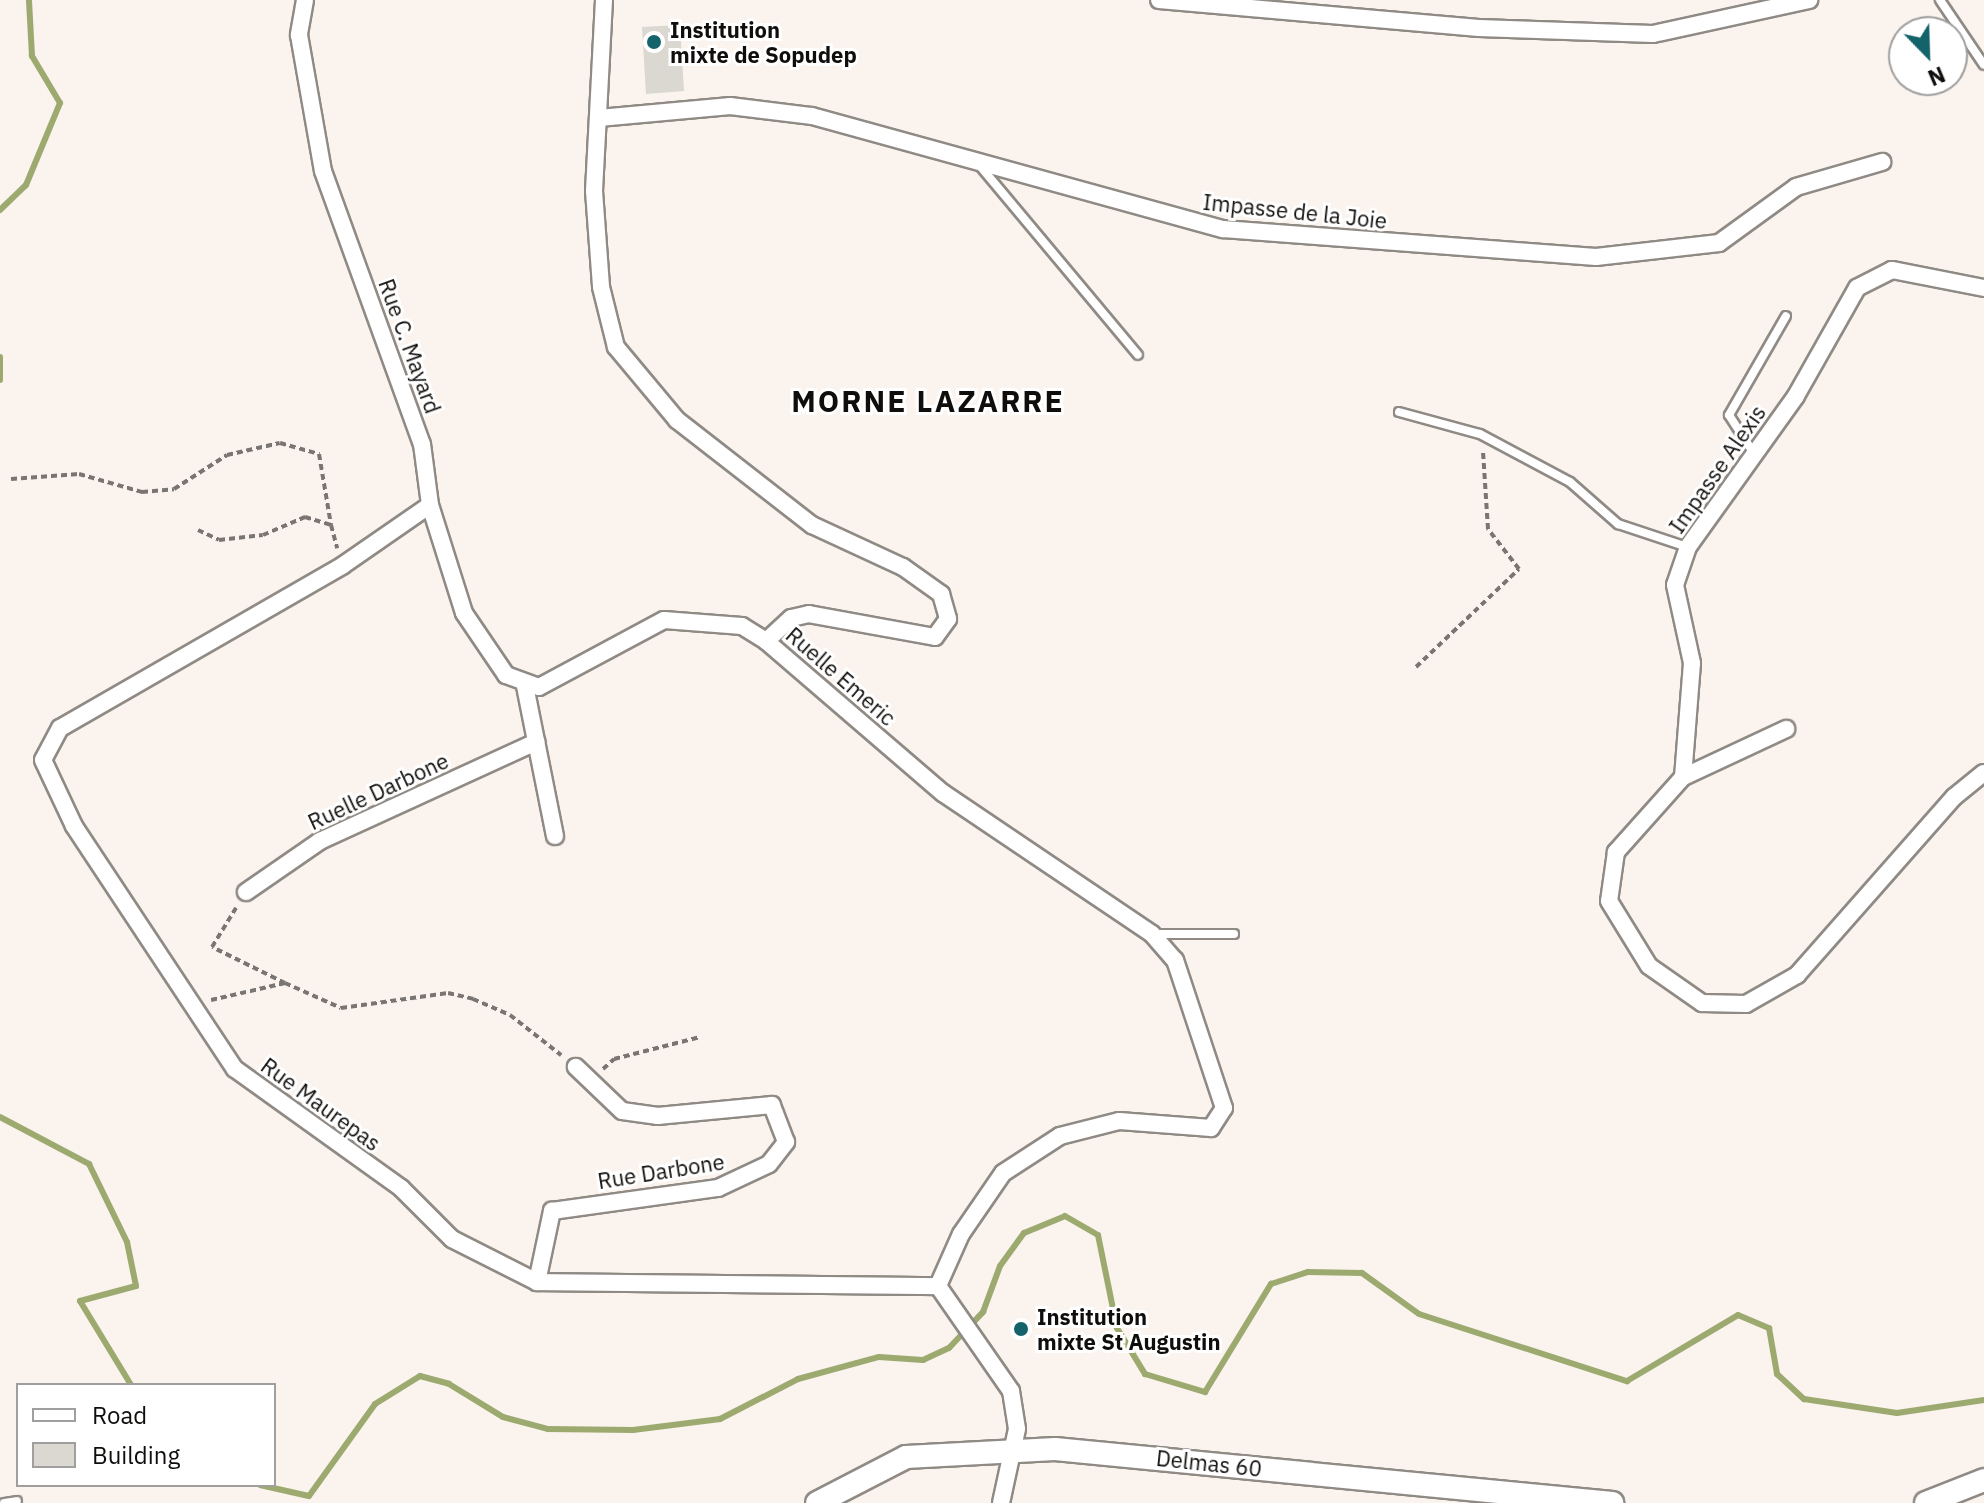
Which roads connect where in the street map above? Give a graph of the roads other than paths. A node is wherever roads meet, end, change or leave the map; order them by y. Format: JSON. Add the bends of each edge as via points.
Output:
{"nodes":[{"id":1,"x":305,"y":0,"type":"edge"},
{"id":2,"x":604,"y":0,"type":"edge"},
{"id":3,"x":1159,"y":0,"type":"edge"},
{"id":4,"x":1809,"y":0,"type":"edge"},
{"id":5,"x":1940,"y":0,"type":"edge"},
{"id":6,"x":1984,"y":65,"type":"edge"},
{"id":7,"x":599,"y":118,"type":"junction"},
{"id":8,"x":970,"y":155,"type":"junction"},
{"id":9,"x":1882,"y":162,"type":"dead end"},
{"id":10,"x":1984,"y":288,"type":"edge"},
{"id":11,"x":1786,"y":316,"type":"dead end"},
{"id":12,"x":1138,"y":355,"type":"dead end"},
{"id":13,"x":1399,"y":412,"type":"dead end"},
{"id":14,"x":1753,"y":452,"type":"junction"},
{"id":15,"x":430,"y":505,"type":"junction"},
{"id":16,"x":1688,"y":547,"type":"junction"},
{"id":17,"x":766,"y":641,"type":"junction"},
{"id":18,"x":525,"y":686,"type":"junction"},
{"id":19,"x":1786,"y":729,"type":"dead end"},
{"id":20,"x":536,"y":742,"type":"junction"},
{"id":21,"x":1984,"y":773,"type":"edge"},
{"id":22,"x":1683,"y":777,"type":"junction"},
{"id":23,"x":555,"y":836,"type":"dead end"},
{"id":24,"x":246,"y":892,"type":"road end"},
{"id":25,"x":1152,"y":934,"type":"junction"},
{"id":26,"x":1234,"y":934,"type":"dead end"},
{"id":27,"x":576,"y":1067,"type":"road end"},
{"id":28,"x":537,"y":1282,"type":"junction"},
{"id":29,"x":938,"y":1286,"type":"junction"},
{"id":30,"x":1012,"y":1450,"type":"junction"},
{"id":31,"x":1977,"y":1482,"type":"edge"},
{"id":32,"x":17,"y":1501,"type":"dead end"},
{"id":33,"x":4,"y":1503,"type":"edge"},
{"id":34,"x":817,"y":1503,"type":"edge"},
{"id":35,"x":1001,"y":1503,"type":"edge"},
{"id":36,"x":1612,"y":1503,"type":"edge"},
{"id":37,"x":1926,"y":1503,"type":"edge"}],
"edges":[{"from":1,"to":15,"type":"street","name":"Rue C. Mayard","via":[[299,35],[323,171],[422,444]]},
{"from":2,"to":7,"type":"street","name":"Ruelle Emeric"},
{"from":3,"to":4,"type":"street","via":[[1479,28],[1653,34]]},
{"from":5,"to":6,"type":"lane"},
{"from":7,"to":8,"type":"street","name":"Impasse de la Joie","via":[[730,106],[812,116]]},
{"from":7,"to":17,"type":"street","name":"Ruelle Emeric","via":[[594,191],[601,287],[616,347],[677,420],[812,525],[903,567],[941,594],[948,619],[935,637],[809,614],[791,618]]},
{"from":8,"to":9,"type":"street","name":"Impasse de la Joie","via":[[1223,229],[1596,257],[1719,243],[1796,187]]},
{"from":8,"to":12,"type":"lane"},
{"from":10,"to":14,"type":"street","name":"Impasse Alexis","via":[[1892,270],[1857,288],[1796,396]]},
{"from":11,"to":14,"type":"lane","via":[[1729,415]]},
{"from":13,"to":16,"type":"lane","via":[[1480,434],[1570,482],[1618,524]]},
{"from":14,"to":16,"type":"street","name":"Impasse Alexis"},
{"from":15,"to":18,"type":"street","name":"Rue C. Mayard","via":[[464,613],[506,675]]},
{"from":15,"to":28,"type":"street","name":"Rue Maurepas","via":[[342,566],[46,742],[43,760],[74,826],[235,1069],[401,1188],[444,1234]]},
{"from":16,"to":22,"type":"street","name":"Impasse Alexis","via":[[1675,585],[1692,663]]},
{"from":17,"to":18,"type":"street","via":[[742,626],[664,620],[557,680]]},
{"from":17,"to":25,"type":"street","name":"Ruelle Emeric","via":[[943,793]]},
{"from":18,"to":20,"type":"street"},
{"from":19,"to":22,"type":"street"},
{"from":20,"to":23,"type":"street"},
{"from":20,"to":24,"type":"street","name":"Ruelle Darbone","via":[[320,841]]},
{"from":21,"to":22,"type":"street","via":[[1954,797],[1797,975],[1771,994],[1723,1007],[1702,1003],[1649,966],[1609,901],[1616,852]]},
{"from":25,"to":26,"type":"lane"},
{"from":25,"to":29,"type":"street","name":"Ruelle Emeric","via":[[1175,960],[1224,1108],[1211,1128],[1119,1121],[1060,1136],[1003,1173],[961,1234]]},
{"from":27,"to":28,"type":"street","name":"Rue Darbone","via":[[622,1111],[658,1116],[772,1105],[786,1142],[769,1164],[718,1188],[552,1211]]},
{"from":28,"to":29,"type":"street","name":"Rue Maurepas"},
{"from":29,"to":30,"type":"street","via":[[1011,1391]]},
{"from":30,"to":34,"type":"street","name":"Delmas 60","via":[[906,1457]]},
{"from":30,"to":35,"type":"street"},
{"from":30,"to":36,"type":"street","name":"Delmas 60","via":[[1149,1456]]},
{"from":31,"to":37,"type":"street"},
{"from":32,"to":33,"type":"lane"}]}
